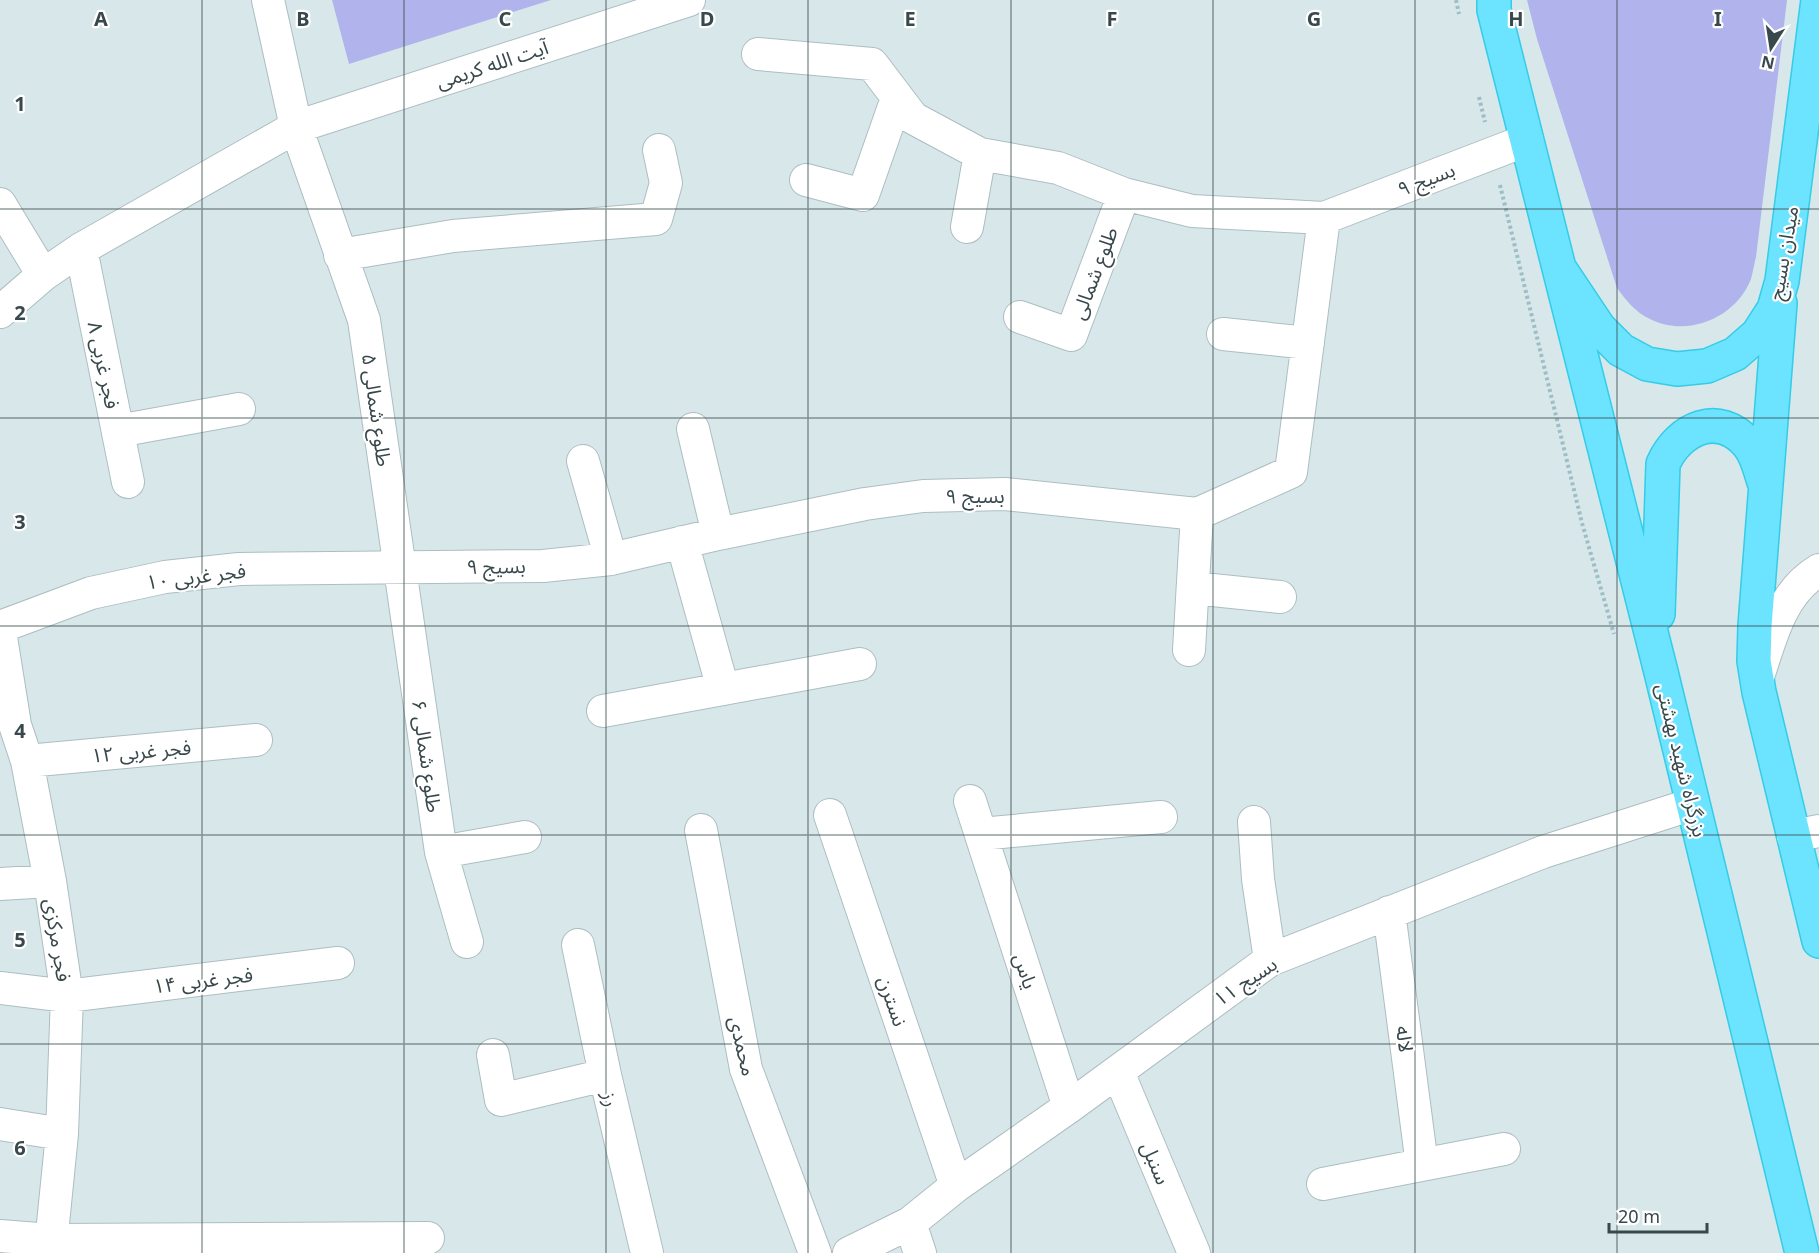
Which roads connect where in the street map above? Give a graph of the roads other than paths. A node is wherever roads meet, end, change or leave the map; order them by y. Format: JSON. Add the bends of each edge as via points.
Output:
{"nodes":[{"id":1,"x":268,"y":0,"type":"edge"},
{"id":2,"x":689,"y":0,"type":"edge"},
{"id":3,"x":1494,"y":0,"type":"edge"},
{"id":4,"x":1818,"y":0,"type":"edge"},
{"id":5,"x":758,"y":54,"type":"dead end"},
{"id":6,"x":897,"y":98,"type":"junction"},
{"id":7,"x":1819,"y":117,"type":"edge"},
{"id":8,"x":296,"y":127,"type":"junction"},
{"id":9,"x":1527,"y":140,"type":"junction"},
{"id":10,"x":659,"y":150,"type":"dead end"},
{"id":11,"x":980,"y":154,"type":"junction"},
{"id":12,"x":1796,"y":170,"type":"junction"},
{"id":13,"x":806,"y":180,"type":"dead end"},
{"id":14,"x":1124,"y":194,"type":"junction"},
{"id":15,"x":0,"y":204,"type":"edge"},
{"id":16,"x":1324,"y":218,"type":"junction"},
{"id":17,"x":967,"y":226,"type":"dead end"},
{"id":18,"x":81,"y":249,"type":"junction"},
{"id":19,"x":340,"y":255,"type":"junction"},
{"id":20,"x":1559,"y":268,"type":"junction"},
{"id":21,"x":43,"y":275,"type":"junction"},
{"id":22,"x":1782,"y":280,"type":"junction"},
{"id":23,"x":0,"y":312,"type":"edge"},
{"id":24,"x":1020,"y":317,"type":"dead end"},
{"id":25,"x":1223,"y":334,"type":"dead end"},
{"id":26,"x":1308,"y":343,"type":"junction"},
{"id":27,"x":239,"y":409,"type":"dead end"},
{"id":28,"x":693,"y":429,"type":"dead end"},
{"id":29,"x":118,"y":431,"type":"junction"},
{"id":30,"x":583,"y":461,"type":"dead end"},
{"id":31,"x":128,"y":482,"type":"dead end"},
{"id":32,"x":1766,"y":487,"type":"junction"},
{"id":33,"x":1197,"y":514,"type":"junction"},
{"id":34,"x":718,"y":534,"type":"junction"},
{"id":35,"x":682,"y":542,"type":"junction"},
{"id":36,"x":611,"y":559,"type":"junction"},
{"id":37,"x":400,"y":567,"type":"junction"},
{"id":38,"x":1819,"y":570,"type":"edge"},
{"id":39,"x":1193,"y":588,"type":"junction"},
{"id":40,"x":1280,"y":597,"type":"dead end"},
{"id":41,"x":0,"y":629,"type":"edge"},
{"id":42,"x":1190,"y":650,"type":"dead end"},
{"id":43,"x":860,"y":664,"type":"dead end"},
{"id":44,"x":1661,"y":672,"type":"junction"},
{"id":45,"x":1757,"y":681,"type":"junction"},
{"id":46,"x":723,"y":689,"type":"junction"},
{"id":47,"x":603,"y":711,"type":"dead end"},
{"id":48,"x":8,"y":725,"type":"edge"},
{"id":49,"x":256,"y":740,"type":"dead end"},
{"id":50,"x":27,"y":762,"type":"junction"},
{"id":51,"x":970,"y":801,"type":"dead end"},
{"id":52,"x":1693,"y":804,"type":"junction"},
{"id":53,"x":830,"y":815,"type":"dead end"},
{"id":54,"x":1161,"y":817,"type":"dead end"},
{"id":55,"x":1254,"y":822,"type":"dead end"},
{"id":56,"x":701,"y":830,"type":"dead end"},
{"id":57,"x":1806,"y":833,"type":"edge"},
{"id":58,"x":981,"y":834,"type":"junction"},
{"id":59,"x":525,"y":837,"type":"dead end"},
{"id":60,"x":441,"y":852,"type":"junction"},
{"id":61,"x":50,"y":881,"type":"junction"},
{"id":62,"x":0,"y":884,"type":"edge"},
{"id":63,"x":1389,"y":912,"type":"junction"},
{"id":64,"x":1819,"y":941,"type":"edge"},
{"id":65,"x":467,"y":942,"type":"dead end"},
{"id":66,"x":578,"y":945,"type":"dead end"},
{"id":67,"x":1270,"y":960,"type":"junction"},
{"id":68,"x":338,"y":963,"type":"dead end"},
{"id":69,"x":0,"y":988,"type":"edge"},
{"id":70,"x":67,"y":996,"type":"junction"},
{"id":71,"x":493,"y":1055,"type":"dead end"},
{"id":72,"x":1118,"y":1072,"type":"junction"},
{"id":73,"x":605,"y":1075,"type":"junction"},
{"id":74,"x":1070,"y":1107,"type":"junction"},
{"id":75,"x":0,"y":1124,"type":"edge"},
{"id":76,"x":62,"y":1134,"type":"junction"},
{"id":77,"x":1504,"y":1149,"type":"dead end"},
{"id":78,"x":1422,"y":1165,"type":"junction"},
{"id":79,"x":1323,"y":1184,"type":"dead end"},
{"id":80,"x":957,"y":1186,"type":"junction"},
{"id":81,"x":910,"y":1223,"type":"junction"},
{"id":82,"x":0,"y":1236,"type":"edge"},
{"id":83,"x":428,"y":1238,"type":"dead end"},
{"id":84,"x":50,"y":1246,"type":"edge"},
{"id":85,"x":647,"y":1253,"type":"edge"},
{"id":86,"x":815,"y":1253,"type":"edge"},
{"id":87,"x":849,"y":1253,"type":"edge"},
{"id":88,"x":920,"y":1253,"type":"edge"},
{"id":89,"x":1194,"y":1253,"type":"edge"},
{"id":90,"x":1802,"y":1253,"type":"edge"}],
"edges":[{"from":1,"to":8,"type":"street"},
{"from":2,"to":8,"type":"street","name":"آیت الله کریمی"},
{"from":3,"to":9,"type":"highway","name":"میدان بسیج"},
{"from":4,"to":12,"type":"highway","name":"میدان بسیج"},
{"from":5,"to":6,"type":"street","name":"بسیج ۹","via":[[872,64]]},
{"from":6,"to":11,"type":"street","name":"بسیج ۹","via":[[913,118]]},
{"from":6,"to":13,"type":"street","via":[[863,195]]},
{"from":7,"to":12,"type":"highway"},
{"from":8,"to":18,"type":"street","name":"آیت الله کریمی"},
{"from":8,"to":19,"type":"street","name":"طلوع شمالی ۵"},
{"from":9,"to":16,"type":"street","name":"بسیج ۹"},
{"from":9,"to":20,"type":"highway","name":"میدان بسیج"},
{"from":10,"to":19,"type":"street","via":[[666,183],[656,219],[453,236]]},
{"from":11,"to":14,"type":"street","name":"بسیج ۹","via":[[1058,168]]},
{"from":11,"to":17,"type":"street"},
{"from":12,"to":22,"type":"highway","name":"میدان بسیج"},
{"from":14,"to":16,"type":"street","name":"بسیج ۹","via":[[1192,211]]},
{"from":14,"to":24,"type":"street","name":"طلوع شمالی","via":[[1071,335]]},
{"from":15,"to":21,"type":"street"},
{"from":16,"to":26,"type":"street"},
{"from":18,"to":21,"type":"street"},
{"from":18,"to":29,"type":"street","name":"فجر غربی ۸"},
{"from":19,"to":37,"type":"street","name":"طلوع شمالی ۵","via":[[364,320]]},
{"from":20,"to":22,"type":"highway","name":"میدان بسیج","via":[[1599,328],[1621,350],[1647,363],[1677,369],[1707,366],[1735,354],[1769,318]]},
{"from":20,"to":44,"type":"highway","name":"بزرگراه شهید بهشتی"},
{"from":21,"to":23,"type":"street"},
{"from":22,"to":32,"type":"highway"},
{"from":25,"to":26,"type":"street"},
{"from":26,"to":33,"type":"street","via":[[1292,471]]},
{"from":27,"to":29,"type":"street"},
{"from":28,"to":34,"type":"street"},
{"from":29,"to":31,"type":"street","name":"فجر غربی ۸"},
{"from":30,"to":36,"type":"street"},
{"from":32,"to":44,"type":"highway","via":[[1749,445],[1738,434],[1723,428],[1692,430],[1669,450],[1663,464],[1657,602]]},
{"from":32,"to":45,"type":"highway","via":[[1755,626]]},
{"from":33,"to":34,"type":"street","name":"بسیج ۹","via":[[1005,494],[923,496]]},
{"from":33,"to":39,"type":"street"},
{"from":34,"to":35,"type":"street","name":"بسیج ۹"},
{"from":35,"to":36,"type":"street","name":"بسیج ۹"},
{"from":35,"to":46,"type":"street"},
{"from":36,"to":37,"type":"street","name":"بسیج ۹","via":[[543,566]]},
{"from":37,"to":41,"type":"street","name":"فجر غربی ۱۰","via":[[239,569],[165,577],[91,592]]},
{"from":37,"to":60,"type":"street","name":"طلوع شمالی ۶"},
{"from":38,"to":45,"type":"street","via":[[1794,592],[1782,610]]},
{"from":39,"to":40,"type":"street"},
{"from":39,"to":42,"type":"street"},
{"from":41,"to":48,"type":"street","name":"فجر مرکزی"},
{"from":43,"to":46,"type":"street"},
{"from":44,"to":52,"type":"highway","name":"بزرگراه شهید بهشتی"},
{"from":45,"to":57,"type":"highway"},
{"from":46,"to":47,"type":"street"},
{"from":48,"to":50,"type":"street","name":"فجر مرکزی"},
{"from":49,"to":50,"type":"street","name":"فجر غربی ۱۲"},
{"from":50,"to":61,"type":"street","name":"فجر مرکزی"},
{"from":51,"to":58,"type":"street","name":"یاس"},
{"from":52,"to":63,"type":"street","name":"بسیج ۱۱","via":[[1543,852]]},
{"from":52,"to":90,"type":"highway","name":"بزرگراه شهید بهشتی"},
{"from":53,"to":80,"type":"street","name":"نسترن"},
{"from":54,"to":58,"type":"street"},
{"from":55,"to":67,"type":"street"},
{"from":56,"to":86,"type":"street","name":"محمدی","via":[[746,1069]]},
{"from":57,"to":64,"type":"highway"},
{"from":58,"to":74,"type":"street","name":"یاس"},
{"from":59,"to":60,"type":"street"},
{"from":60,"to":65,"type":"street","name":"طلوع شمالی ۶"},
{"from":61,"to":62,"type":"street"},
{"from":61,"to":70,"type":"street","name":"فجر مرکزی"},
{"from":63,"to":67,"type":"street","name":"بسیج ۱۱"},
{"from":63,"to":78,"type":"street","name":"لاله"},
{"from":66,"to":73,"type":"street","name":"رز"},
{"from":67,"to":72,"type":"street","name":"بسیج ۱۱"},
{"from":68,"to":70,"type":"street","name":"فجر غربی ۱۴"},
{"from":69,"to":70,"type":"street","name":"فجر غربی ۱۴"},
{"from":70,"to":76,"type":"street","name":"فجر مرکزی"},
{"from":71,"to":73,"type":"street","via":[[501,1100]]},
{"from":72,"to":74,"type":"street","name":"بسیج ۱۱"},
{"from":72,"to":89,"type":"street","name":"سنبل"},
{"from":73,"to":85,"type":"street","name":"رز"},
{"from":74,"to":80,"type":"street","name":"بسیج ۱۱"},
{"from":75,"to":76,"type":"street"},
{"from":76,"to":84,"type":"street","name":"فجر مرکزی"},
{"from":77,"to":78,"type":"street"},
{"from":78,"to":79,"type":"street"},
{"from":80,"to":81,"type":"street","name":"بسیج ۱۱"},
{"from":81,"to":87,"type":"street","name":"بسیج ۱۱"},
{"from":81,"to":88,"type":"street"},
{"from":82,"to":84,"type":"street"},
{"from":83,"to":84,"type":"street"}]}
